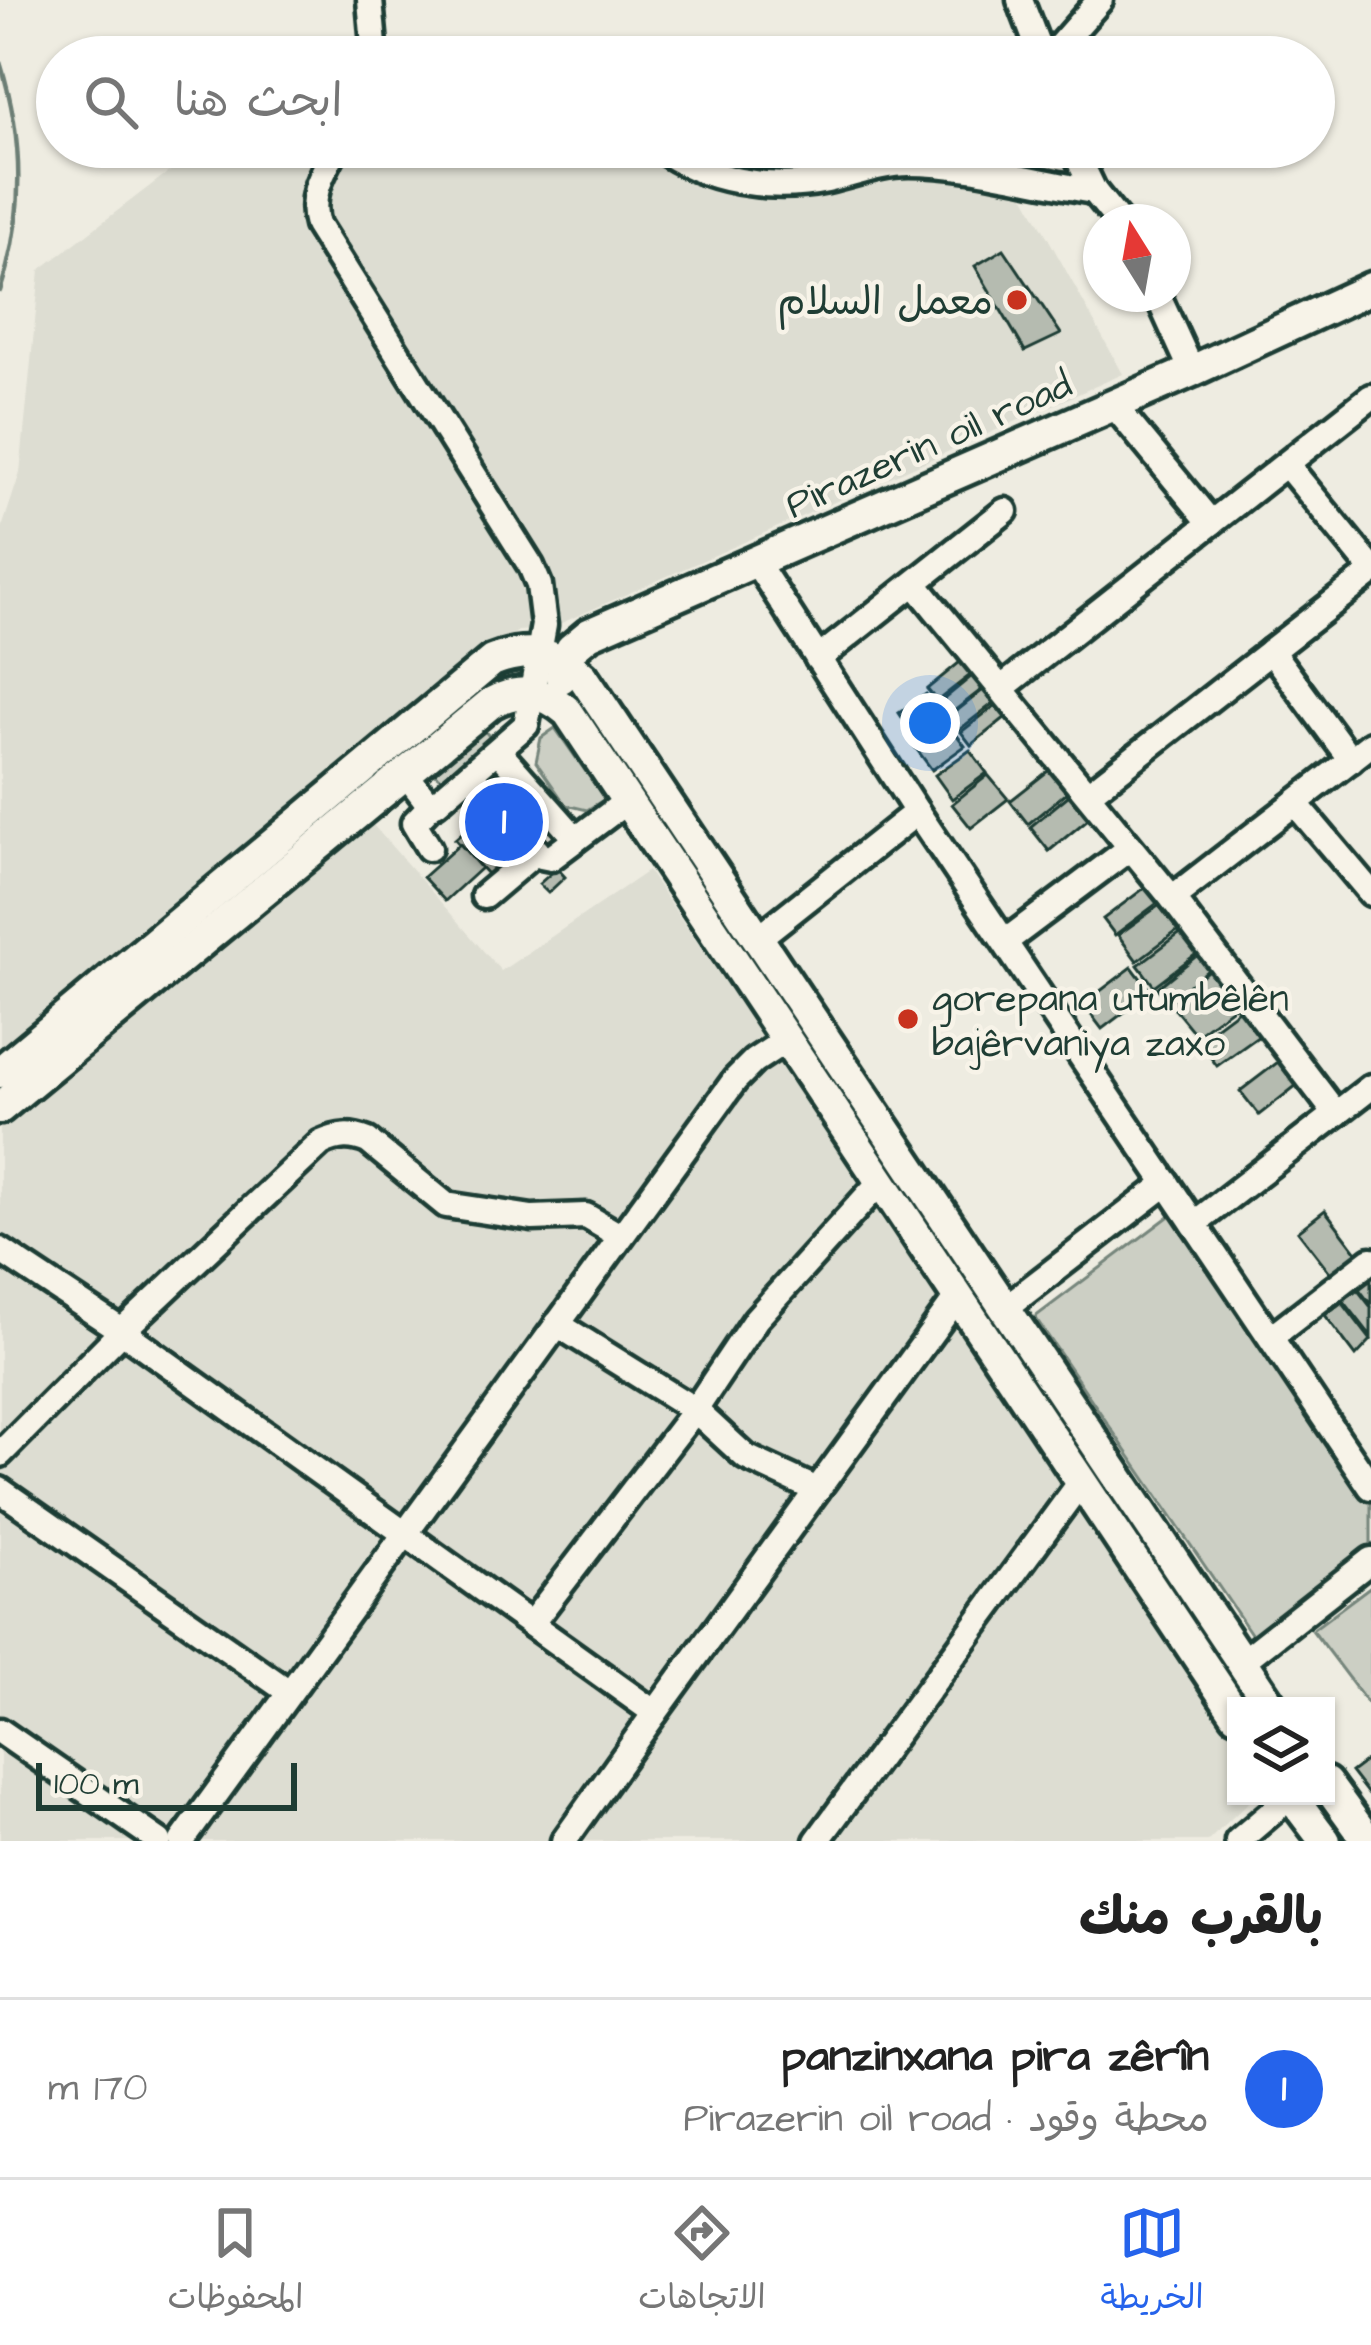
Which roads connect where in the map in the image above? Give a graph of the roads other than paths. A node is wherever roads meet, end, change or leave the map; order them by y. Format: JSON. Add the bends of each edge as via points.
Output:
{"nodes":[{"id":1,"x":370,"y":0,"type":"edge"},
{"id":2,"x":1020,"y":0,"type":"edge"},
{"id":3,"x":1100,"y":0,"type":"edge"},
{"id":4,"x":373,"y":36,"type":"edge"},
{"id":5,"x":1036,"y":36,"type":"edge"},
{"id":6,"x":1066,"y":36,"type":"edge"},
{"id":7,"x":326,"y":168,"type":"edge"},
{"id":8,"x":693,"y":168,"type":"edge"},
{"id":9,"x":870,"y":168,"type":"edge"},
{"id":10,"x":944,"y":168,"type":"edge"},
{"id":11,"x":1083,"y":168,"type":"edge"},
{"id":12,"x":1094,"y":191,"type":"junction"},
{"id":13,"x":1104,"y":204,"type":"edge"},
{"id":14,"x":1366,"y":294,"type":"edge"},
{"id":15,"x":1165,"y":312,"type":"edge"},
{"id":16,"x":1192,"y":371,"type":"junction"},
{"id":17,"x":1371,"y":397,"type":"edge"},
{"id":18,"x":1113,"y":404,"type":"junction"},
{"id":19,"x":1287,"y":464,"type":"junction"},
{"id":20,"x":1005,"y":511,"type":"dead end"},
{"id":21,"x":1210,"y":524,"type":"junction"},
{"id":22,"x":756,"y":562,"type":"junction"},
{"id":23,"x":1371,"y":570,"type":"edge"},
{"id":24,"x":915,"y":584,"type":"junction"},
{"id":25,"x":1271,"y":651,"type":"junction"},
{"id":26,"x":552,"y":657,"type":"junction"},
{"id":27,"x":818,"y":659,"type":"junction"},
{"id":28,"x":1003,"y":688,"type":"junction"},
{"id":29,"x":543,"y":697,"type":"junction"},
{"id":30,"x":498,"y":751,"type":"junction"},
{"id":31,"x":1361,"y":752,"type":"edge"},
{"id":32,"x":406,"y":774,"type":"junction"},
{"id":33,"x":470,"y":775,"type":"junction"},
{"id":34,"x":1088,"y":794,"type":"junction"},
{"id":35,"x":627,"y":801,"type":"junction"},
{"id":36,"x":433,"y":803,"type":"junction"},
{"id":37,"x":496,"y":803,"type":"tunnel mouth"},
{"id":38,"x":1295,"y":803,"type":"junction"},
{"id":39,"x":917,"y":812,"type":"junction"},
{"id":40,"x":576,"y":839,"type":"junction"},
{"id":41,"x":429,"y":848,"type":"dead end"},
{"id":42,"x":1130,"y":848,"type":"junction"},
{"id":43,"x":1371,"y":893,"type":"edge"},
{"id":44,"x":484,"y":896,"type":"dead end"},
{"id":45,"x":1172,"y":898,"type":"junction"},
{"id":46,"x":757,"y":939,"type":"junction"},
{"id":47,"x":1006,"y":941,"type":"junction"},
{"id":48,"x":786,"y":1040,"type":"junction"},
{"id":49,"x":0,"y":1072,"type":"edge"},
{"id":50,"x":1371,"y":1087,"type":"edge"},
{"id":51,"x":0,"y":1108,"type":"edge"},
{"id":52,"x":1336,"y":1114,"type":"junction"},
{"id":53,"x":880,"y":1182,"type":"junction"},
{"id":54,"x":1167,"y":1184,"type":"junction"},
{"id":55,"x":1194,"y":1224,"type":"junction"},
{"id":56,"x":620,"y":1236,"type":"junction"},
{"id":57,"x":2,"y":1254,"type":"edge"},
{"id":58,"x":1371,"y":1260,"type":"edge"},
{"id":59,"x":956,"y":1299,"type":"junction"},
{"id":60,"x":1004,"y":1309,"type":"junction"},
{"id":61,"x":557,"y":1324,"type":"junction"},
{"id":62,"x":122,"y":1331,"type":"junction"},
{"id":63,"x":1271,"y":1337,"type":"junction"},
{"id":64,"x":695,"y":1410,"type":"junction"},
{"id":65,"x":1361,"y":1450,"type":"edge"},
{"id":66,"x":0,"y":1454,"type":"edge"},
{"id":67,"x":1080,"y":1483,"type":"junction"},
{"id":68,"x":1371,"y":1487,"type":"edge"},
{"id":69,"x":0,"y":1490,"type":"edge"},
{"id":70,"x":817,"y":1490,"type":"junction"},
{"id":71,"x":406,"y":1536,"type":"junction"},
{"id":72,"x":1371,"y":1560,"type":"edge"},
{"id":73,"x":531,"y":1624,"type":"junction"},
{"id":74,"x":1240,"y":1663,"type":"junction"},
{"id":75,"x":289,"y":1692,"type":"junction"},
{"id":76,"x":1265,"y":1697,"type":"edge"},
{"id":77,"x":1227,"y":1701,"type":"edge"},
{"id":78,"x":656,"y":1712,"type":"junction"},
{"id":79,"x":0,"y":1731,"type":"edge"},
{"id":80,"x":1335,"y":1795,"type":"edge"},
{"id":81,"x":1281,"y":1805,"type":"edge"},
{"id":82,"x":1298,"y":1805,"type":"edge"},
{"id":83,"x":159,"y":1841,"type":"edge"},
{"id":84,"x":182,"y":1841,"type":"edge"},
{"id":85,"x":563,"y":1841,"type":"edge"},
{"id":86,"x":817,"y":1841,"type":"edge"},
{"id":87,"x":1238,"y":1841,"type":"edge"},
{"id":88,"x":1324,"y":1841,"type":"edge"},
{"id":89,"x":1368,"y":1841,"type":"edge"}],
"edges":[{"from":1,"to":4,"type":"street"},
{"from":2,"to":5,"type":"street"},
{"from":3,"to":6,"type":"street"},
{"from":7,"to":26,"type":"street","via":[[313,200],[317,225],[531,566]]},
{"from":8,"to":9,"type":"street","via":[[764,184]]},
{"from":10,"to":12,"type":"street"},
{"from":11,"to":12,"type":"street"},
{"from":12,"to":13,"type":"street"},
{"from":14,"to":16,"type":"main road","name":"Pirazerin oil road"},
{"from":15,"to":16,"type":"street"},
{"from":16,"to":18,"type":"main road","name":"Pirazerin oil road"},
{"from":17,"to":19,"type":"street"},
{"from":18,"to":21,"type":"street"},
{"from":18,"to":22,"type":"main road","name":"Pirazerin oil road"},
{"from":19,"to":21,"type":"street"},
{"from":19,"to":23,"type":"street"},
{"from":20,"to":24,"type":"street"},
{"from":21,"to":28,"type":"street"},
{"from":22,"to":26,"type":"main road","name":"Pirazerin oil road"},
{"from":22,"to":27,"type":"street"},
{"from":23,"to":25,"type":"street"},
{"from":24,"to":27,"type":"street"},
{"from":24,"to":28,"type":"street"},
{"from":25,"to":31,"type":"street"},
{"from":25,"to":34,"type":"street"},
{"from":26,"to":29,"type":"main road"},
{"from":26,"to":46,"type":"main road","via":[[583,677]]},
{"from":26,"to":49,"type":"main road","via":[[507,655],[479,671]]},
{"from":27,"to":39,"type":"street"},
{"from":28,"to":34,"type":"street"},
{"from":29,"to":30,"type":"street"},
{"from":29,"to":32,"type":"main road","via":[[517,693],[491,703]]},
{"from":29,"to":35,"type":"main road","via":[[568,712]]},
{"from":30,"to":33,"type":"street"},
{"from":30,"to":40,"type":"street"},
{"from":31,"to":38,"type":"street"},
{"from":32,"to":36,"type":"street"},
{"from":32,"to":51,"type":"main road"},
{"from":33,"to":36,"type":"street"},
{"from":33,"to":37,"type":"street"},
{"from":34,"to":42,"type":"street"},
{"from":35,"to":40,"type":"street"},
{"from":35,"to":48,"type":"main road"},
{"from":36,"to":41,"type":"street","via":[[414,823]]},
{"from":38,"to":43,"type":"street"},
{"from":38,"to":45,"type":"street"},
{"from":39,"to":46,"type":"street"},
{"from":39,"to":47,"type":"street"},
{"from":40,"to":44,"type":"street","via":[[548,858],[531,845]]},
{"from":42,"to":45,"type":"street"},
{"from":42,"to":47,"type":"street"},
{"from":45,"to":52,"type":"street"},
{"from":46,"to":60,"type":"main road"},
{"from":47,"to":54,"type":"street"},
{"from":48,"to":53,"type":"main road"},
{"from":48,"to":56,"type":"street","via":[[735,1080]]},
{"from":50,"to":52,"type":"street"},
{"from":52,"to":55,"type":"street"},
{"from":53,"to":59,"type":"main road"},
{"from":53,"to":64,"type":"street","via":[[756,1319]]},
{"from":54,"to":55,"type":"street"},
{"from":54,"to":60,"type":"street"},
{"from":55,"to":63,"type":"street"},
{"from":56,"to":61,"type":"street"},
{"from":56,"to":62,"type":"street","via":[[586,1216],[532,1218],[446,1205],[368,1141],[336,1136]]},
{"from":57,"to":62,"type":"street"},
{"from":58,"to":63,"type":"street"},
{"from":59,"to":67,"type":"main road"},
{"from":59,"to":70,"type":"street"},
{"from":60,"to":74,"type":"main road"},
{"from":61,"to":64,"type":"street"},
{"from":61,"to":71,"type":"street"},
{"from":62,"to":66,"type":"street"},
{"from":62,"to":71,"type":"street"},
{"from":63,"to":65,"type":"street"},
{"from":64,"to":70,"type":"street","via":[[746,1457]]},
{"from":64,"to":73,"type":"street"},
{"from":65,"to":68,"type":"street"},
{"from":67,"to":77,"type":"main road"},
{"from":67,"to":86,"type":"street"},
{"from":69,"to":75,"type":"street"},
{"from":70,"to":78,"type":"street"},
{"from":71,"to":73,"type":"street"},
{"from":71,"to":75,"type":"street"},
{"from":72,"to":74,"type":"street"},
{"from":73,"to":78,"type":"street"},
{"from":74,"to":76,"type":"main road"},
{"from":75,"to":84,"type":"street"},
{"from":78,"to":85,"type":"street"},
{"from":79,"to":83,"type":"street"},
{"from":80,"to":89,"type":"main road"},
{"from":81,"to":87,"type":"street"},
{"from":82,"to":88,"type":"main road"}]}
